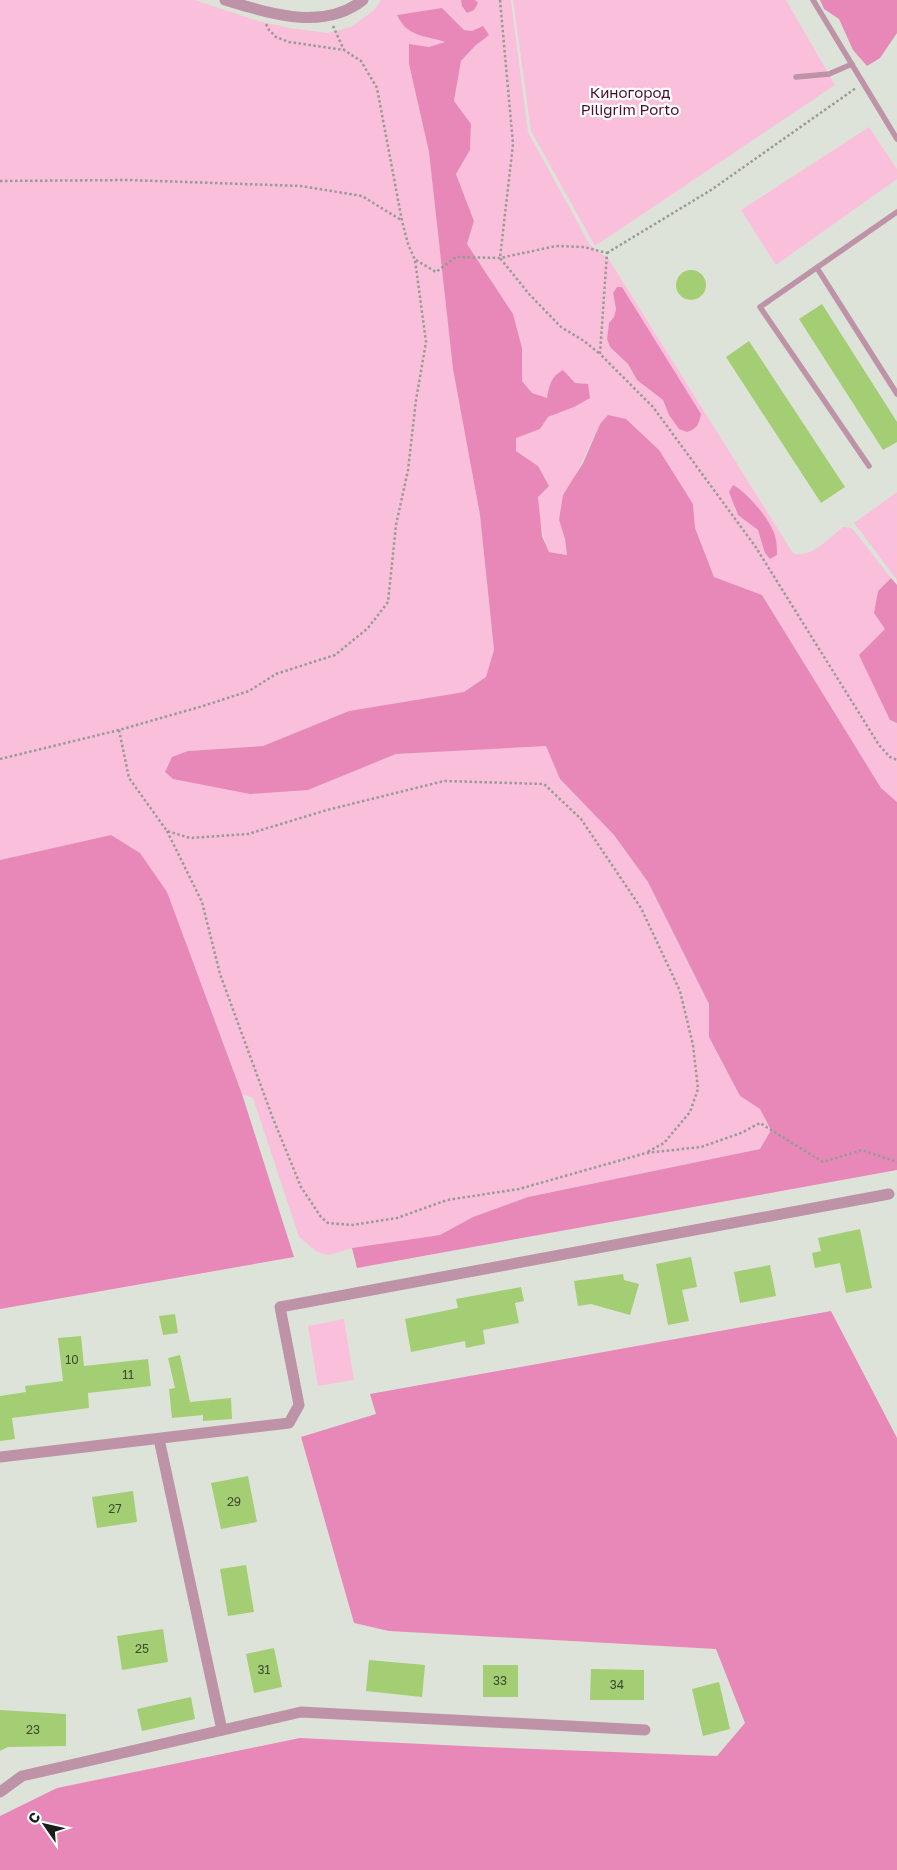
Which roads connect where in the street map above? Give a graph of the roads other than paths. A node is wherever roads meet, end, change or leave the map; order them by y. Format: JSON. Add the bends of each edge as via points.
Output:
{"nodes":[{"id":1,"x":224,"y":0,"type":"edge"},
{"id":2,"x":363,"y":0,"type":"edge"},
{"id":3,"x":813,"y":0,"type":"edge"},
{"id":4,"x":852,"y":64,"type":"junction"},
{"id":5,"x":796,"y":77,"type":"dead end"},
{"id":6,"x":897,"y":138,"type":"edge"},
{"id":7,"x":897,"y":212,"type":"edge"},
{"id":8,"x":817,"y":268,"type":"junction"},
{"id":9,"x":897,"y":394,"type":"edge"},
{"id":10,"x":869,"y":466,"type":"dead end"},
{"id":11,"x":889,"y":1194,"type":"dead end"},
{"id":12,"x":159,"y":1438,"type":"junction"},
{"id":13,"x":0,"y":1457,"type":"edge"},
{"id":14,"x":222,"y":1730,"type":"junction"},
{"id":15,"x":646,"y":1730,"type":"dead end"},
{"id":16,"x":0,"y":1792,"type":"edge"}],
"edges":[{"from":1,"to":2,"type":"street","via":[[292,17],[329,16],[344,12]]},
{"from":3,"to":4,"type":"lane"},
{"from":4,"to":5,"type":"lane","via":[[829,74]]},
{"from":4,"to":6,"type":"lane"},
{"from":7,"to":8,"type":"lane"},
{"from":8,"to":9,"type":"lane"},
{"from":8,"to":10,"type":"lane","via":[[760,307]]},
{"from":11,"to":12,"type":"street","via":[[280,1307],[299,1404],[289,1423]]},
{"from":12,"to":13,"type":"street"},
{"from":12,"to":14,"type":"street"},
{"from":14,"to":15,"type":"street","via":[[301,1712]]},
{"from":14,"to":16,"type":"street","via":[[22,1776]]}]}
